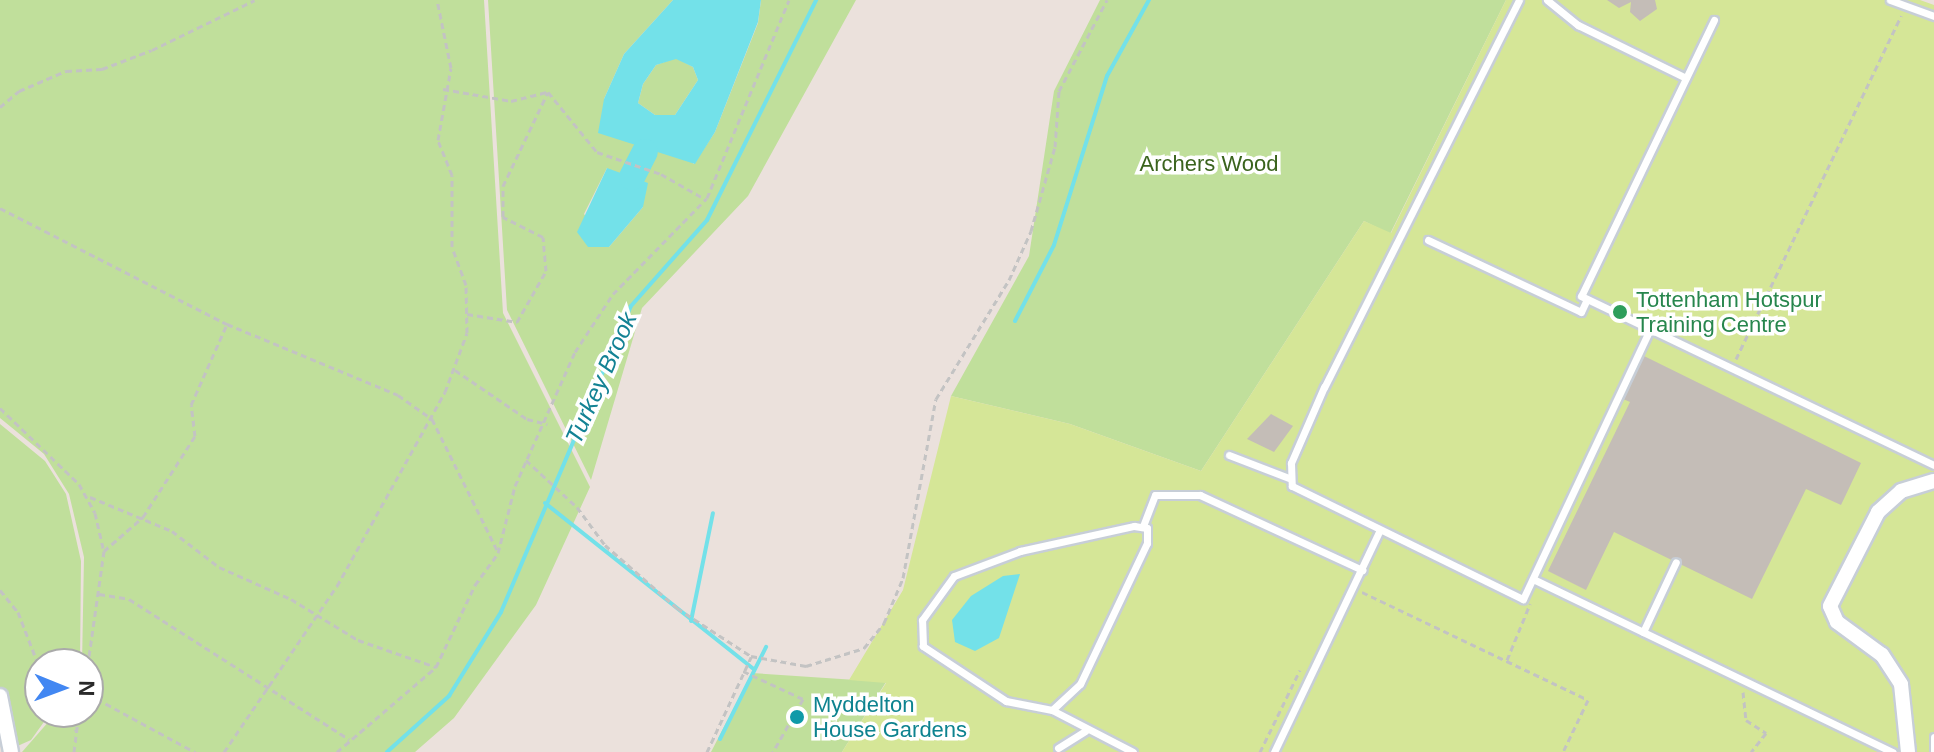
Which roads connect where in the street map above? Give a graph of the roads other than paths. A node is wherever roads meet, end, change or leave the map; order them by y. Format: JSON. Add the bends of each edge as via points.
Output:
{"nodes":[{"id":1,"x":1519,"y":0,"type":"edge"},
{"id":2,"x":1547,"y":0,"type":"edge"},
{"id":3,"x":1890,"y":0,"type":"edge"},
{"id":4,"x":1934,"y":16,"type":"edge"},
{"id":5,"x":1714,"y":20,"type":"dead end"},
{"id":6,"x":1686,"y":78,"type":"junction"},
{"id":7,"x":1428,"y":240,"type":"dead end"},
{"id":8,"x":1587,"y":299,"type":"junction"},
{"id":9,"x":1650,"y":329,"type":"junction"},
{"id":10,"x":1229,"y":455,"type":"dead end"},
{"id":11,"x":1934,"y":465,"type":"edge"},
{"id":12,"x":1289,"y":478,"type":"junction"},
{"id":13,"x":1934,"y":481,"type":"edge"},
{"id":14,"x":1143,"y":526,"type":"junction"},
{"id":15,"x":1379,"y":532,"type":"junction"},
{"id":16,"x":1676,"y":562,"type":"dead end"},
{"id":17,"x":1362,"y":570,"type":"junction"},
{"id":18,"x":1533,"y":579,"type":"junction"},
{"id":19,"x":1643,"y":632,"type":"junction"},
{"id":20,"x":0,"y":696,"type":"edge"},
{"id":21,"x":1052,"y":710,"type":"junction"},
{"id":22,"x":1088,"y":730,"type":"junction"},
{"id":23,"x":1934,"y":737,"type":"edge"},
{"id":24,"x":1058,"y":748,"type":"dead end"},
{"id":25,"x":1882,"y":750,"type":"edge"},
{"id":26,"x":11,"y":752,"type":"edge"},
{"id":27,"x":1133,"y":752,"type":"edge"},
{"id":28,"x":1274,"y":752,"type":"edge"},
{"id":29,"x":1892,"y":752,"type":"edge"},
{"id":30,"x":1908,"y":752,"type":"edge"},
{"id":31,"x":1934,"y":752,"type":"edge"}],
"edges":[{"from":1,"to":12,"type":"lane","via":[[1324,387]]},
{"from":2,"to":6,"type":"lane","via":[[1578,25]]},
{"from":3,"to":4,"type":"lane"},
{"from":5,"to":6,"type":"lane"},
{"from":6,"to":8,"type":"lane","via":[[1581,296]]},
{"from":7,"to":8,"type":"lane","via":[[1581,312]]},
{"from":8,"to":9,"type":"lane"},
{"from":9,"to":11,"type":"lane"},
{"from":9,"to":18,"type":"lane"},
{"from":10,"to":12,"type":"lane"},
{"from":12,"to":15,"type":"lane","via":[[1297,491]]},
{"from":13,"to":30,"type":"street","via":[[1901,491],[1878,512],[1830,606],[1837,622],[1882,655],[1901,684]]},
{"from":14,"to":17,"type":"lane","via":[[1155,495],[1200,495]]},
{"from":14,"to":21,"type":"lane","via":[[1147,543],[1080,684]]},
{"from":14,"to":21,"type":"lane","via":[[987,561],[954,576],[929,606],[919,632],[929,654],[1006,701]]},
{"from":15,"to":17,"type":"lane"},
{"from":15,"to":18,"type":"lane","via":[[1523,599]]},
{"from":16,"to":19,"type":"lane"},
{"from":17,"to":28,"type":"lane"},
{"from":18,"to":19,"type":"lane"},
{"from":19,"to":25,"type":"lane"},
{"from":20,"to":26,"type":"street"},
{"from":21,"to":22,"type":"lane"},
{"from":22,"to":24,"type":"lane","via":[[1066,737]]},
{"from":22,"to":27,"type":"lane"},
{"from":23,"to":31,"type":"lane"},
{"from":25,"to":29,"type":"lane"}]}
